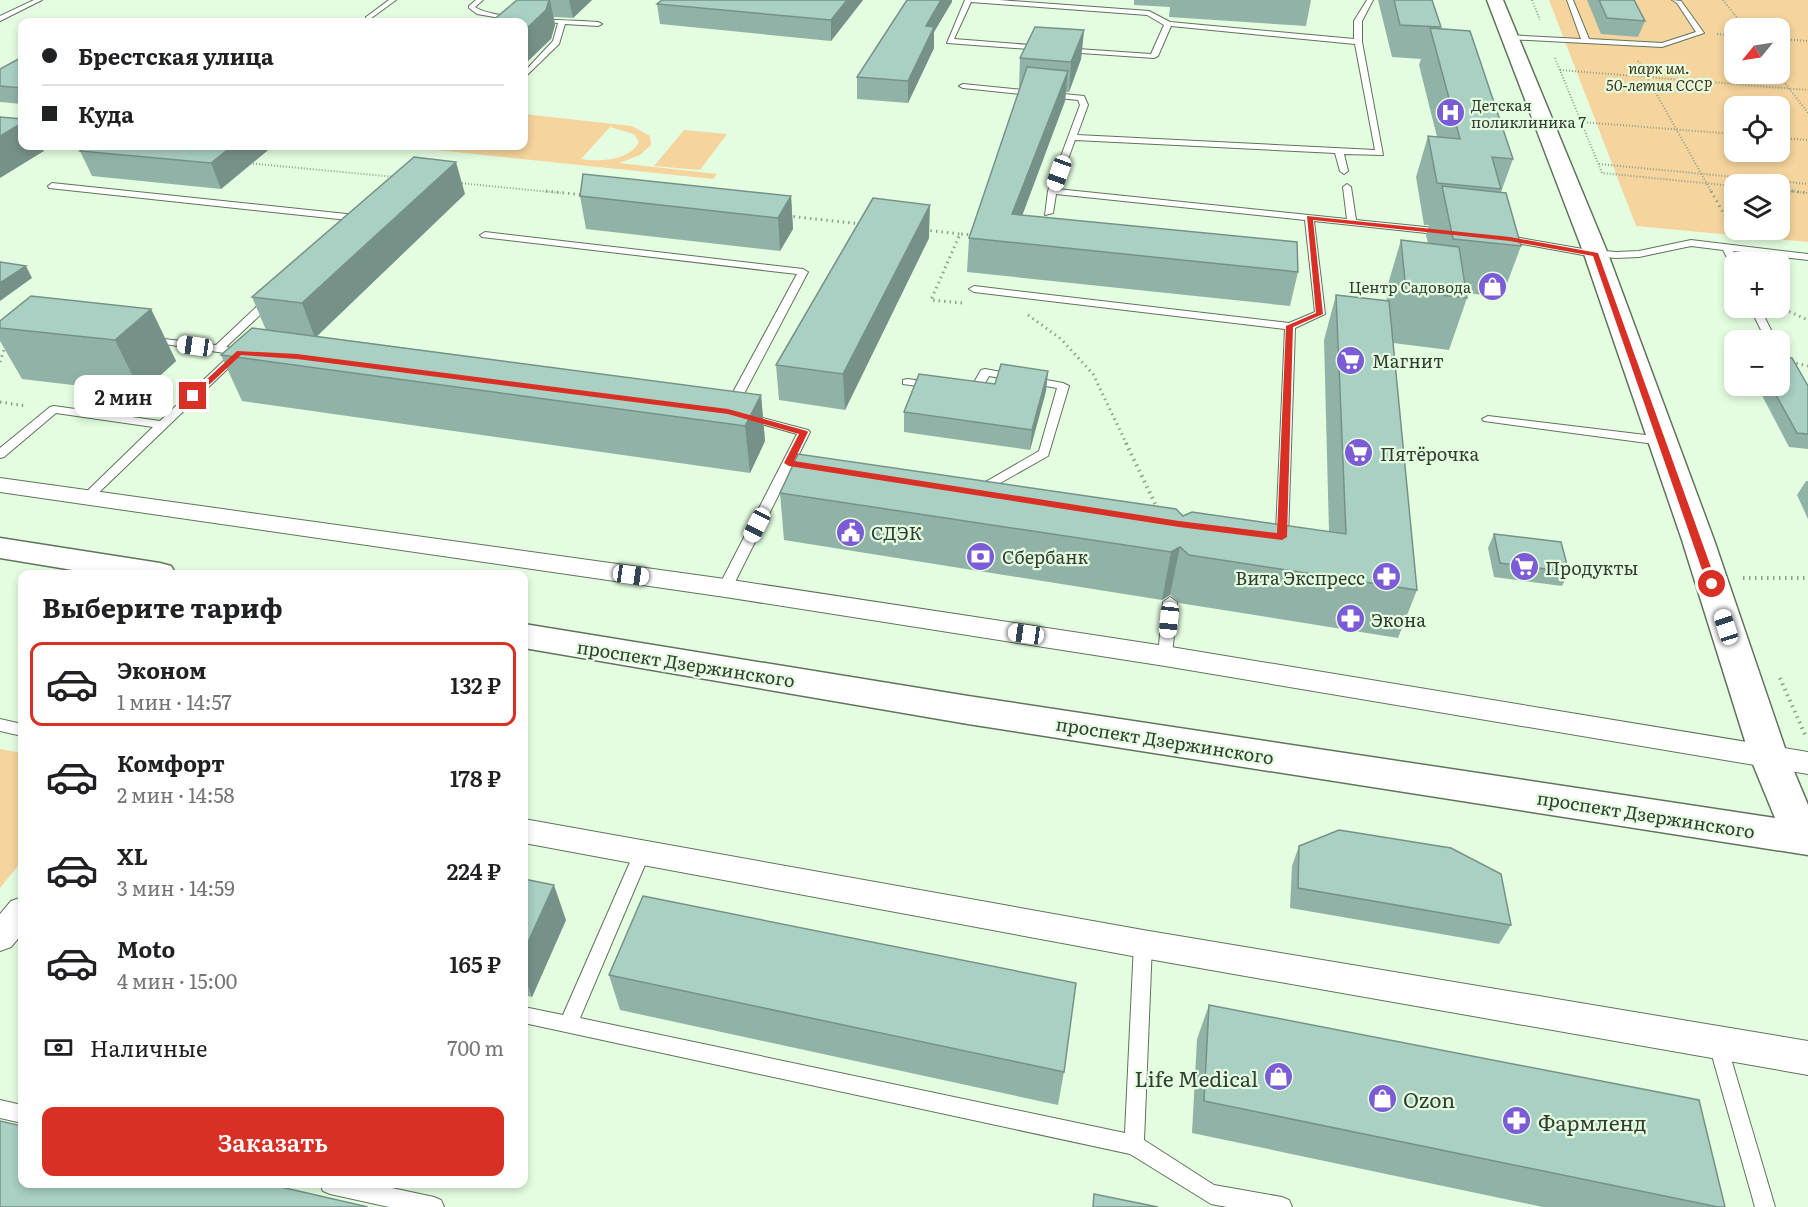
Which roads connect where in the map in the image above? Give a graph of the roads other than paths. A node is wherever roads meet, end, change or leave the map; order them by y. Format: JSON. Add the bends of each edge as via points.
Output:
{"nodes":[{"id":1,"x":39,"y":0,"type":"edge"},
{"id":2,"x":393,"y":0,"type":"edge"},
{"id":3,"x":480,"y":0,"type":"edge"},
{"id":4,"x":970,"y":0,"type":"edge"},
{"id":5,"x":1370,"y":0,"type":"edge"},
{"id":6,"x":1494,"y":0,"type":"edge"},
{"id":7,"x":1570,"y":0,"type":"edge"},
{"id":8,"x":1675,"y":0,"type":"edge"},
{"id":9,"x":368,"y":18,"type":"dead end"},
{"id":10,"x":501,"y":18,"type":"edge"},
{"id":11,"x":0,"y":19,"type":"edge"},
{"id":12,"x":528,"y":20,"type":"edge"},
{"id":13,"x":562,"y":21,"type":"junction"},
{"id":14,"x":598,"y":24,"type":"dead end"},
{"id":15,"x":1168,"y":24,"type":"junction"},
{"id":16,"x":1508,"y":37,"type":"junction"},
{"id":17,"x":1586,"y":40,"type":"junction"},
{"id":18,"x":1358,"y":42,"type":"junction"},
{"id":19,"x":528,"y":72,"type":"edge"},
{"id":20,"x":963,"y":86,"type":"dead end"},
{"id":21,"x":1072,"y":136,"type":"junction"},
{"id":22,"x":1339,"y":151,"type":"junction"},
{"id":23,"x":1344,"y":171,"type":"dead end"},
{"id":24,"x":52,"y":186,"type":"dead end"},
{"id":25,"x":1347,"y":187,"type":"dead end"},
{"id":26,"x":1052,"y":191,"type":"junction"},
{"id":27,"x":1048,"y":213,"type":"dead end"},
{"id":28,"x":1309,"y":218,"type":"junction"},
{"id":29,"x":1352,"y":222,"type":"junction"},
{"id":30,"x":1454,"y":233,"type":"edge"},
{"id":31,"x":339,"y":234,"type":"edge"},
{"id":32,"x":485,"y":235,"type":"dead end"},
{"id":33,"x":1488,"y":237,"type":"edge"},
{"id":34,"x":1726,"y":247,"type":"junction"},
{"id":35,"x":1728,"y":252,"type":"edge"},
{"id":36,"x":1596,"y":254,"type":"junction"},
{"id":37,"x":1808,"y":257,"type":"edge"},
{"id":38,"x":974,"y":289,"type":"dead end"},
{"id":39,"x":278,"y":292,"type":"edge"},
{"id":40,"x":1290,"y":326,"type":"junction"},
{"id":41,"x":139,"y":338,"type":"edge"},
{"id":42,"x":218,"y":349,"type":"junction"},
{"id":43,"x":907,"y":382,"type":"dead end"},
{"id":44,"x":1488,"y":419,"type":"dead end"},
{"id":45,"x":161,"y":425,"type":"junction"},
{"id":46,"x":1662,"y":441,"type":"junction"},
{"id":47,"x":0,"y":454,"type":"edge"},
{"id":48,"x":0,"y":485,"type":"edge"},
{"id":49,"x":1000,"y":496,"type":"edge"},
{"id":50,"x":86,"y":498,"type":"junction"},
{"id":51,"x":1270,"y":536,"type":"edge"},
{"id":52,"x":0,"y":548,"type":"edge"},
{"id":53,"x":135,"y":570,"type":"edge"},
{"id":54,"x":725,"y":588,"type":"junction"},
{"id":55,"x":1170,"y":602,"type":"edge"},
{"id":56,"x":528,"y":637,"type":"edge"},
{"id":57,"x":1165,"y":656,"type":"junction"},
{"id":58,"x":0,"y":725,"type":"edge"},
{"id":59,"x":18,"y":729,"type":"edge"},
{"id":60,"x":1769,"y":757,"type":"junction"},
{"id":61,"x":1808,"y":763,"type":"edge"},
{"id":62,"x":528,"y":832,"type":"edge"},
{"id":63,"x":1805,"y":839,"type":"edge"},
{"id":64,"x":642,"y":853,"type":"junction"},
{"id":65,"x":18,"y":915,"type":"edge"},
{"id":66,"x":0,"y":938,"type":"edge"},
{"id":67,"x":1143,"y":944,"type":"junction"},
{"id":68,"x":528,"y":1016,"type":"edge"},
{"id":69,"x":568,"y":1025,"type":"junction"},
{"id":70,"x":1717,"y":1042,"type":"junction"},
{"id":71,"x":1808,"y":1058,"type":"edge"},
{"id":72,"x":0,"y":1109,"type":"edge"},
{"id":73,"x":18,"y":1113,"type":"edge"},
{"id":74,"x":1134,"y":1144,"type":"junction"},
{"id":75,"x":348,"y":1188,"type":"edge"},
{"id":76,"x":1211,"y":1201,"type":"edge"},
{"id":77,"x":434,"y":1207,"type":"edge"},
{"id":78,"x":1282,"y":1207,"type":"edge"},
{"id":79,"x":1765,"y":1207,"type":"edge"}],
"edges":[{"from":1,"to":11,"type":"lane"},
{"from":2,"to":9,"type":"lane"},
{"from":3,"to":10,"type":"lane","via":[[471,7]]},
{"from":4,"to":15,"type":"lane","via":[[1149,13]]},
{"from":4,"to":15,"type":"lane","via":[[950,41],[1154,56]]},
{"from":5,"to":18,"type":"lane","via":[[1358,21]]},
{"from":6,"to":16,"type":"street"},
{"from":7,"to":17,"type":"lane"},
{"from":8,"to":17,"type":"lane","via":[[1700,33],[1662,45]]},
{"from":12,"to":13,"type":"lane"},
{"from":13,"to":14,"type":"lane"},
{"from":13,"to":19,"type":"lane","via":[[556,42]]},
{"from":15,"to":18,"type":"lane"},
{"from":16,"to":17,"type":"lane"},
{"from":16,"to":36,"type":"street"},
{"from":18,"to":22,"type":"lane","via":[[1380,153]]},
{"from":20,"to":21,"type":"lane","via":[[1081,98],[1084,105]]},
{"from":21,"to":22,"type":"lane"},
{"from":21,"to":26,"type":"lane"},
{"from":22,"to":23,"type":"lane"},
{"from":24,"to":31,"type":"lane","via":[[356,218]]},
{"from":25,"to":29,"type":"lane"},
{"from":26,"to":27,"type":"lane"},
{"from":26,"to":28,"type":"lane"},
{"from":28,"to":29,"type":"lane"},
{"from":28,"to":40,"type":"lane","via":[[1320,314]]},
{"from":29,"to":30,"type":"lane"},
{"from":32,"to":54,"type":"lane","via":[[803,272],[723,411],[804,432],[795,464]]},
{"from":33,"to":36,"type":"lane"},
{"from":34,"to":35,"type":"lane"},
{"from":34,"to":36,"type":"lane","via":[[1691,243],[1634,255]]},
{"from":34,"to":37,"type":"lane"},
{"from":36,"to":46,"type":"street"},
{"from":38,"to":40,"type":"lane"},
{"from":39,"to":42,"type":"lane"},
{"from":40,"to":51,"type":"lane","via":[[1282,537]]},
{"from":41,"to":42,"type":"lane"},
{"from":42,"to":45,"type":"lane","via":[[245,353]]},
{"from":43,"to":49,"type":"lane","via":[[975,390],[985,372],[1063,386],[1044,453],[971,491]]},
{"from":44,"to":46,"type":"lane"},
{"from":45,"to":47,"type":"lane","via":[[54,410]]},
{"from":45,"to":50,"type":"lane"},
{"from":46,"to":60,"type":"street"},
{"from":48,"to":50,"type":"street"},
{"from":50,"to":54,"type":"street"},
{"from":52,"to":53,"type":"street"},
{"from":54,"to":57,"type":"street"},
{"from":55,"to":57,"type":"lane"},
{"from":56,"to":63,"type":"street","name":"проспект Дзержинского","via":[[968,710]]},
{"from":57,"to":60,"type":"street"},
{"from":58,"to":59,"type":"lane"},
{"from":60,"to":61,"type":"street"},
{"from":60,"to":63,"type":"street"},
{"from":62,"to":64,"type":"street"},
{"from":64,"to":67,"type":"street"},
{"from":64,"to":69,"type":"lane"},
{"from":65,"to":66,"type":"street"},
{"from":67,"to":70,"type":"street"},
{"from":67,"to":74,"type":"lane"},
{"from":68,"to":69,"type":"lane"},
{"from":69,"to":74,"type":"lane"},
{"from":70,"to":71,"type":"street"},
{"from":70,"to":79,"type":"lane"},
{"from":72,"to":73,"type":"lane"},
{"from":74,"to":76,"type":"lane"},
{"from":75,"to":77,"type":"lane"},
{"from":76,"to":78,"type":"lane"}]}
